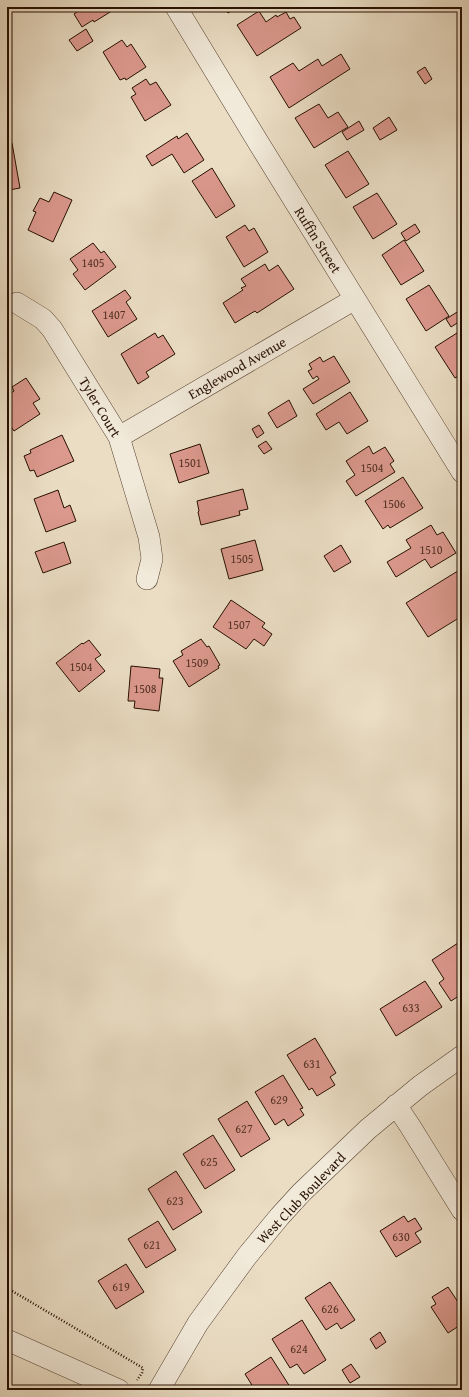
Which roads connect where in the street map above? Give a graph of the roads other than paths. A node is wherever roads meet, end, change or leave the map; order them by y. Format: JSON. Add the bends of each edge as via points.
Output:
{"nodes":[{"id":1,"x":176,"y":7,"type":"edge"},
{"id":2,"x":355,"y":299,"type":"junction"},
{"id":3,"x":17,"y":303,"type":"dead end"},
{"id":4,"x":119,"y":437,"type":"junction"},
{"id":5,"x":462,"y":472,"type":"edge"},
{"id":6,"x":146,"y":579,"type":"dead end"},
{"id":7,"x":462,"y":1056,"type":"edge"},
{"id":8,"x":396,"y":1105,"type":"junction"},
{"id":9,"x":462,"y":1210,"type":"edge"},
{"id":10,"x":7,"y":1340,"type":"edge"},
{"id":11,"x":119,"y":1390,"type":"edge"},
{"id":12,"x":159,"y":1390,"type":"edge"}],
"edges":[{"from":1,"to":2,"type":"street","name":"Ruffin Street"},
{"from":2,"to":4,"type":"street","name":"Englewood Avenue"},
{"from":2,"to":5,"type":"street","name":"Ruffin Street"},
{"from":3,"to":4,"type":"street","name":"Tyler Court","via":[[43,319],[52,329]]},
{"from":4,"to":6,"type":"street","name":"Tyler Court","via":[[150,537],[152,559]]},
{"from":7,"to":8,"type":"street","name":"West Club Boulevard"},
{"from":8,"to":9,"type":"street"},
{"from":8,"to":12,"type":"street","name":"West Club Boulevard","via":[[368,1129],[280,1216],[198,1323]]},
{"from":10,"to":11,"type":"street"}]}
